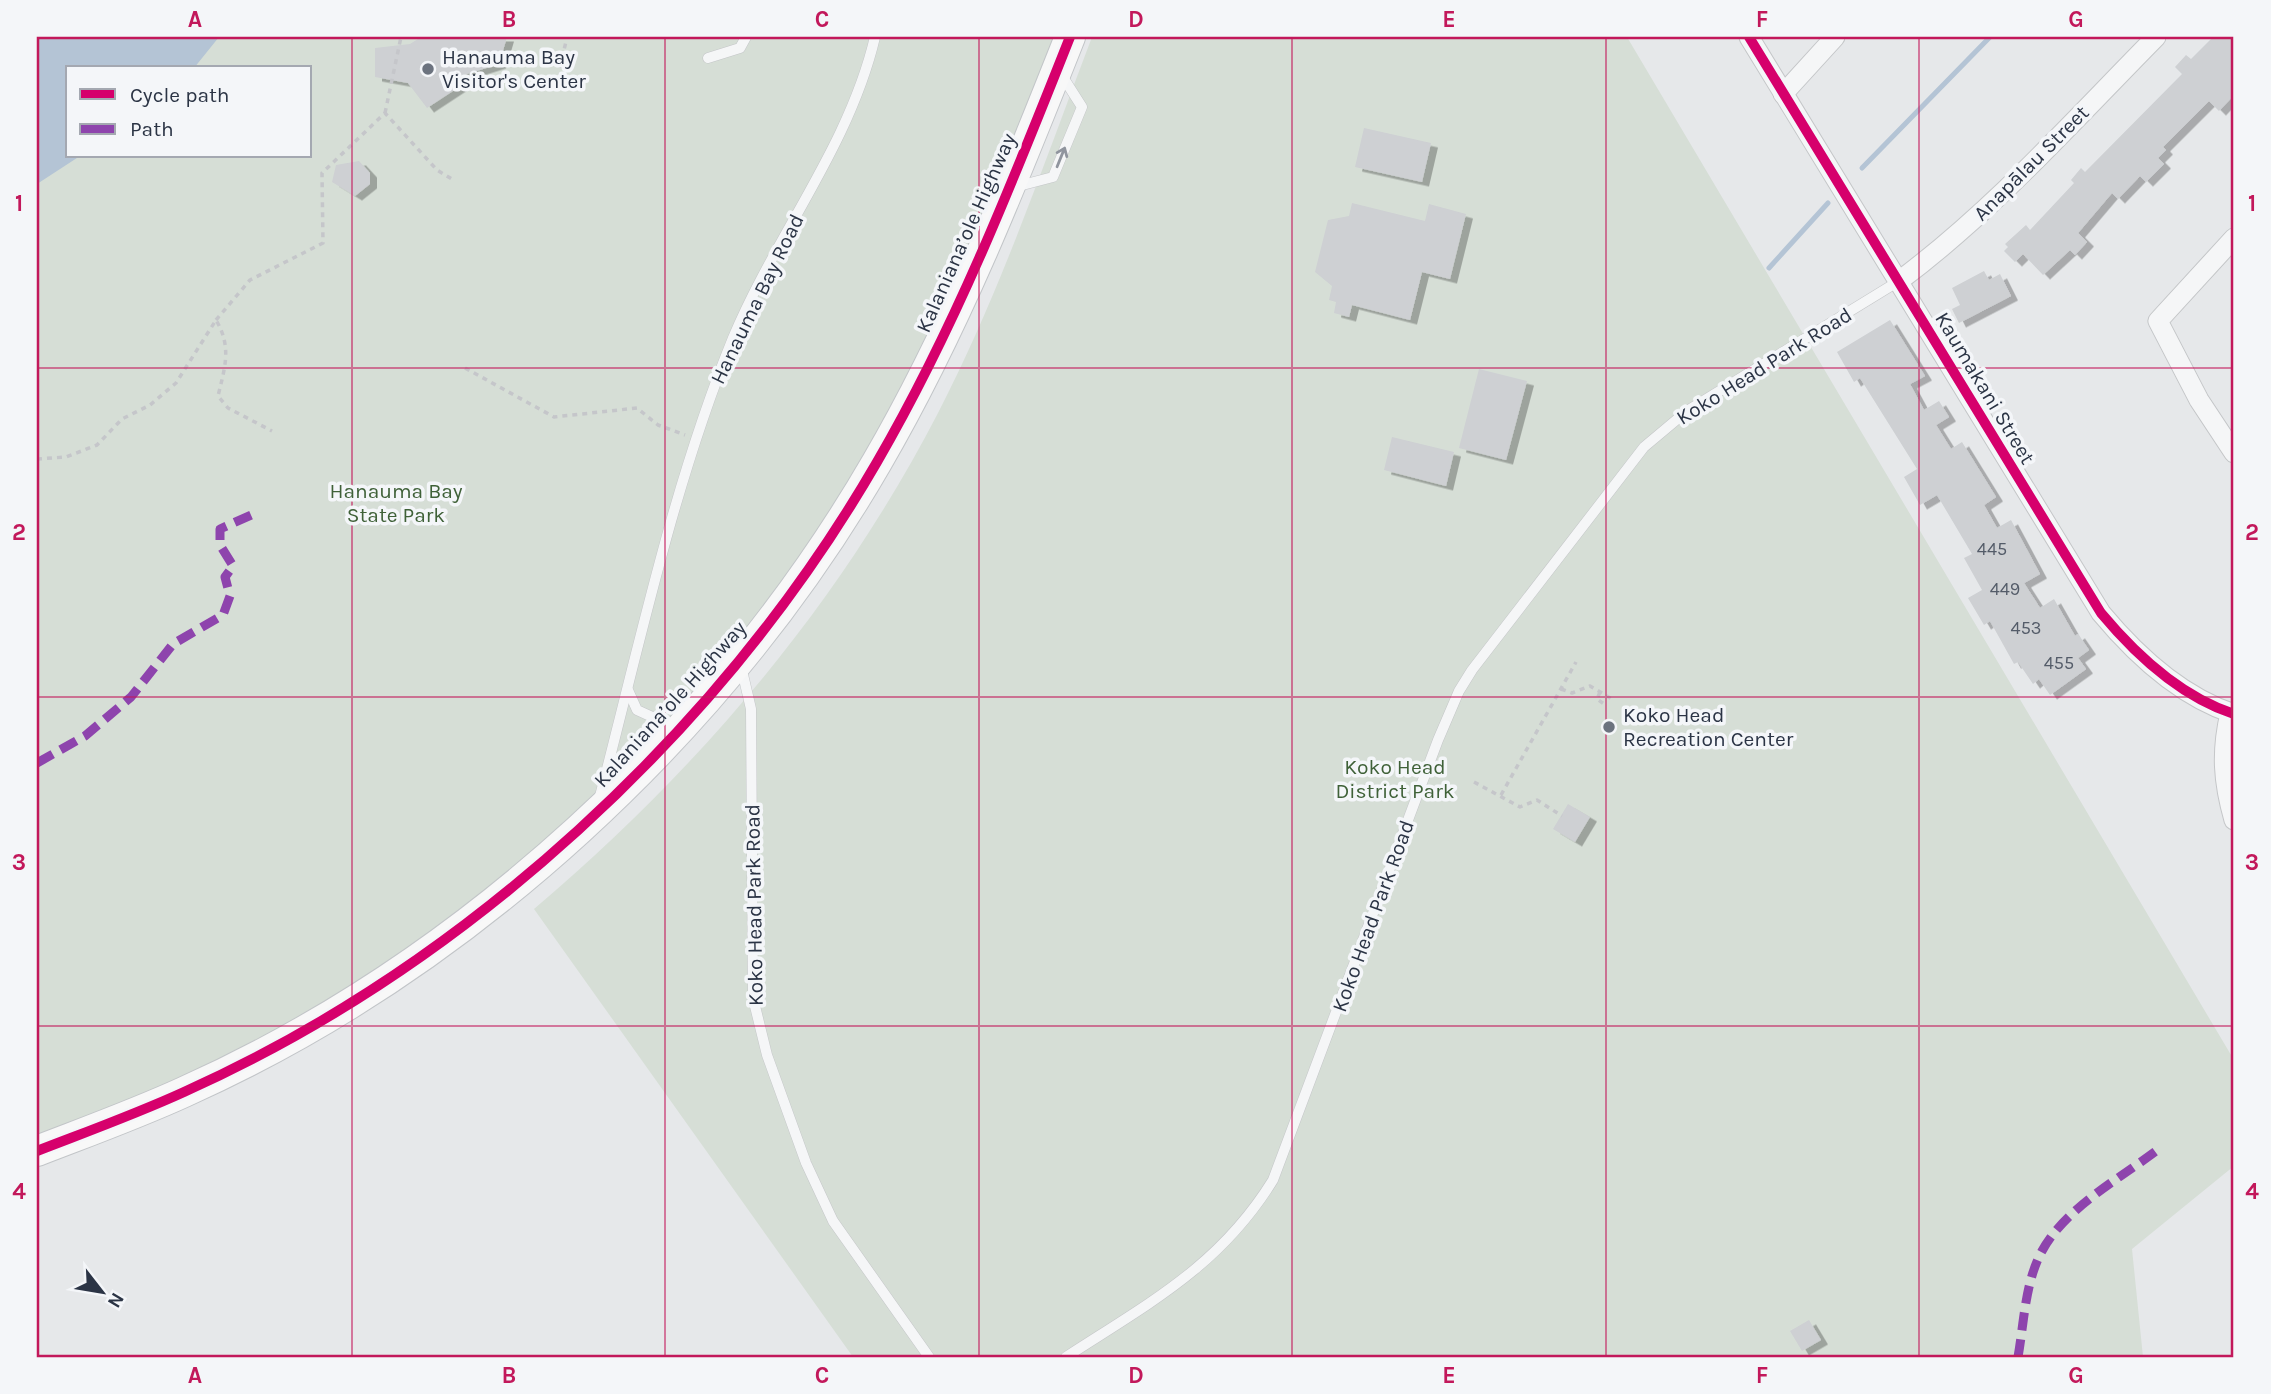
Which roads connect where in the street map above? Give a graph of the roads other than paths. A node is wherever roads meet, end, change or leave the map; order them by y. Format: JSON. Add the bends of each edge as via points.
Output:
{"nodes":[{"id":1,"x":746,"y":37,"type":"edge"},
{"id":2,"x":875,"y":37,"type":"edge"},
{"id":3,"x":1070,"y":37,"type":"edge"},
{"id":4,"x":1749,"y":37,"type":"edge"},
{"id":5,"x":1835,"y":37,"type":"edge"},
{"id":6,"x":2155,"y":37,"type":"edge"},
{"id":7,"x":708,"y":58,"type":"dead end"},
{"id":8,"x":1783,"y":94,"type":"junction"},
{"id":9,"x":2234,"y":238,"type":"edge"},
{"id":10,"x":1899,"y":281,"type":"junction"},
{"id":11,"x":2234,"y":453,"type":"edge"},
{"id":12,"x":740,"y":662,"type":"junction"},
{"id":13,"x":628,"y":690,"type":"junction"},
{"id":14,"x":2232,"y":714,"type":"edge"},
{"id":15,"x":678,"y":729,"type":"junction"},
{"id":16,"x":595,"y":814,"type":"junction"},
{"id":17,"x":2234,"y":820,"type":"edge"},
{"id":18,"x":37,"y":1151,"type":"edge"},
{"id":19,"x":929,"y":1357,"type":"edge"},
{"id":20,"x":1066,"y":1357,"type":"edge"}],
"edges":[{"from":1,"to":7,"type":"lane","via":[[740,48]]},
{"from":2,"to":13,"type":"lane","name":"Hanauma Bay Road","via":[[843,129],[734,335],[694,438]]},
{"from":3,"to":12,"type":"main road","name":"Kalaniana’ole Highway","via":[[927,371],[876,465]]},
{"from":4,"to":8,"type":"street","name":"Kaumakani Street"},
{"from":5,"to":8,"type":"street"},
{"from":6,"to":10,"type":"street","name":"Anapālau Street","via":[[1992,204]]},
{"from":8,"to":10,"type":"street","name":"Kaumakani Street"},
{"from":9,"to":11,"type":"street","via":[[2158,321],[2199,400]]},
{"from":10,"to":14,"type":"street","name":"Kaumakani Street","via":[[2101,613],[2131,646],[2175,682],[2196,698]]},
{"from":10,"to":20,"type":"lane","name":"Koko Head Park Road","via":[[1687,411],[1644,447],[1574,536],[1459,691],[1273,1180],[1252,1215],[1210,1259]]},
{"from":12,"to":15,"type":"main road","name":"Kalaniana’ole Highway"},
{"from":12,"to":19,"type":"lane","name":"Koko Head Park Road","via":[[751,709],[757,1025],[806,1163],[833,1221]]},
{"from":13,"to":15,"type":"lane","via":[[638,710]]},
{"from":13,"to":16,"type":"lane","name":"Hanauma Bay Road"},
{"from":14,"to":17,"type":"street","via":[[2222,746]]},
{"from":15,"to":16,"type":"main road","name":"Kalaniana’ole Highway"},
{"from":16,"to":18,"type":"main road","name":"Kalaniana’ole Highway","via":[[492,904],[400,971],[296,1034],[187,1091]]}]}
